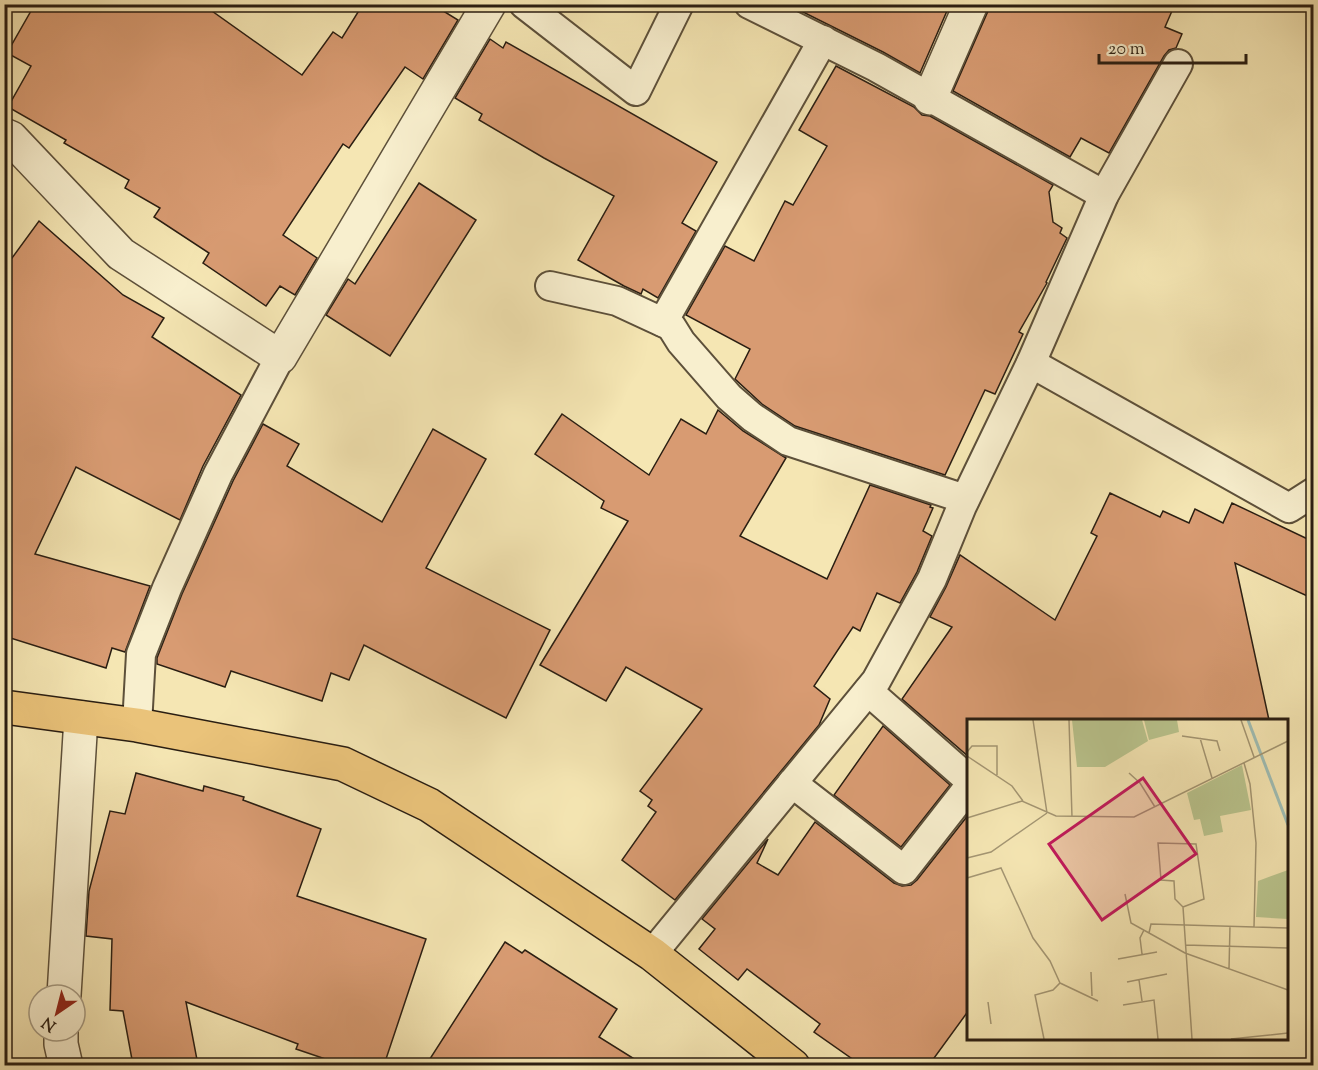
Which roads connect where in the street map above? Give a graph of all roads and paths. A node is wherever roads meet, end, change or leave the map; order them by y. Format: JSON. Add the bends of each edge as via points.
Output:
{"nodes":[{"id":1,"x":489,"y":4,"type":"edge"},
{"id":2,"x":524,"y":4,"type":"edge"},
{"id":3,"x":679,"y":4,"type":"edge"},
{"id":4,"x":749,"y":4,"type":"edge"},
{"id":5,"x":971,"y":4,"type":"edge"},
{"id":6,"x":823,"y":40,"type":"junction"},
{"id":7,"x":1178,"y":64,"type":"dead end"},
{"id":8,"x":930,"y":98,"type":"junction"},
{"id":9,"x":4,"y":135,"type":"edge"},
{"id":10,"x":1104,"y":195,"type":"junction"},
{"id":11,"x":550,"y":286,"type":"dead end"},
{"id":12,"x":663,"y":322,"type":"junction"},
{"id":13,"x":280,"y":357,"type":"junction"},
{"id":14,"x":1031,"y":363,"type":"junction"},
{"id":15,"x":1314,"y":492,"type":"edge"},
{"id":16,"x":965,"y":499,"type":"junction"},
{"id":17,"x":868,"y":691,"type":"junction"},
{"id":18,"x":4,"y":707,"type":"edge"},
{"id":19,"x":81,"y":718,"type":"junction"},
{"id":20,"x":137,"y":725,"type":"junction"},
{"id":21,"x":967,"y":777,"type":"edge"},
{"id":22,"x":792,"y":783,"type":"junction"},
{"id":23,"x":967,"y":791,"type":"edge"},
{"id":24,"x":652,"y":954,"type":"junction"},
{"id":25,"x":65,"y":983,"type":"edge"},
{"id":26,"x":60,"y":1043,"type":"edge"},
{"id":27,"x":66,"y":1065,"type":"edge"},
{"id":28,"x":793,"y":1065,"type":"edge"}],
"edges":[{"from":1,"to":13,"type":"street"},
{"from":2,"to":3,"type":"lane","via":[[636,91]]},
{"from":4,"to":6,"type":"lane"},
{"from":5,"to":8,"type":"street"},
{"from":6,"to":8,"type":"lane"},
{"from":6,"to":12,"type":"lane"},
{"from":7,"to":10,"type":"lane"},
{"from":8,"to":10,"type":"lane"},
{"from":9,"to":13,"type":"street","via":[[121,254]]},
{"from":10,"to":14,"type":"lane"},
{"from":11,"to":12,"type":"lane","via":[[617,301]]},
{"from":12,"to":16,"type":"lane","via":[[729,397],[788,441]]},
{"from":13,"to":20,"type":"lane","via":[[218,474],[141,654]]},
{"from":14,"to":15,"type":"lane","via":[[1289,508]]},
{"from":14,"to":16,"type":"lane"},
{"from":16,"to":17,"type":"lane","via":[[932,579]]},
{"from":17,"to":21,"type":"lane"},
{"from":17,"to":22,"type":"lane"},
{"from":18,"to":19,"type":"main road"},
{"from":19,"to":20,"type":"main road"},
{"from":19,"to":25,"type":"street"},
{"from":20,"to":24,"type":"main road","via":[[343,764],[429,805]]},
{"from":22,"to":23,"type":"lane","via":[[904,870]]},
{"from":22,"to":24,"type":"lane"},
{"from":24,"to":28,"type":"main road"},
{"from":26,"to":27,"type":"street"}]}
